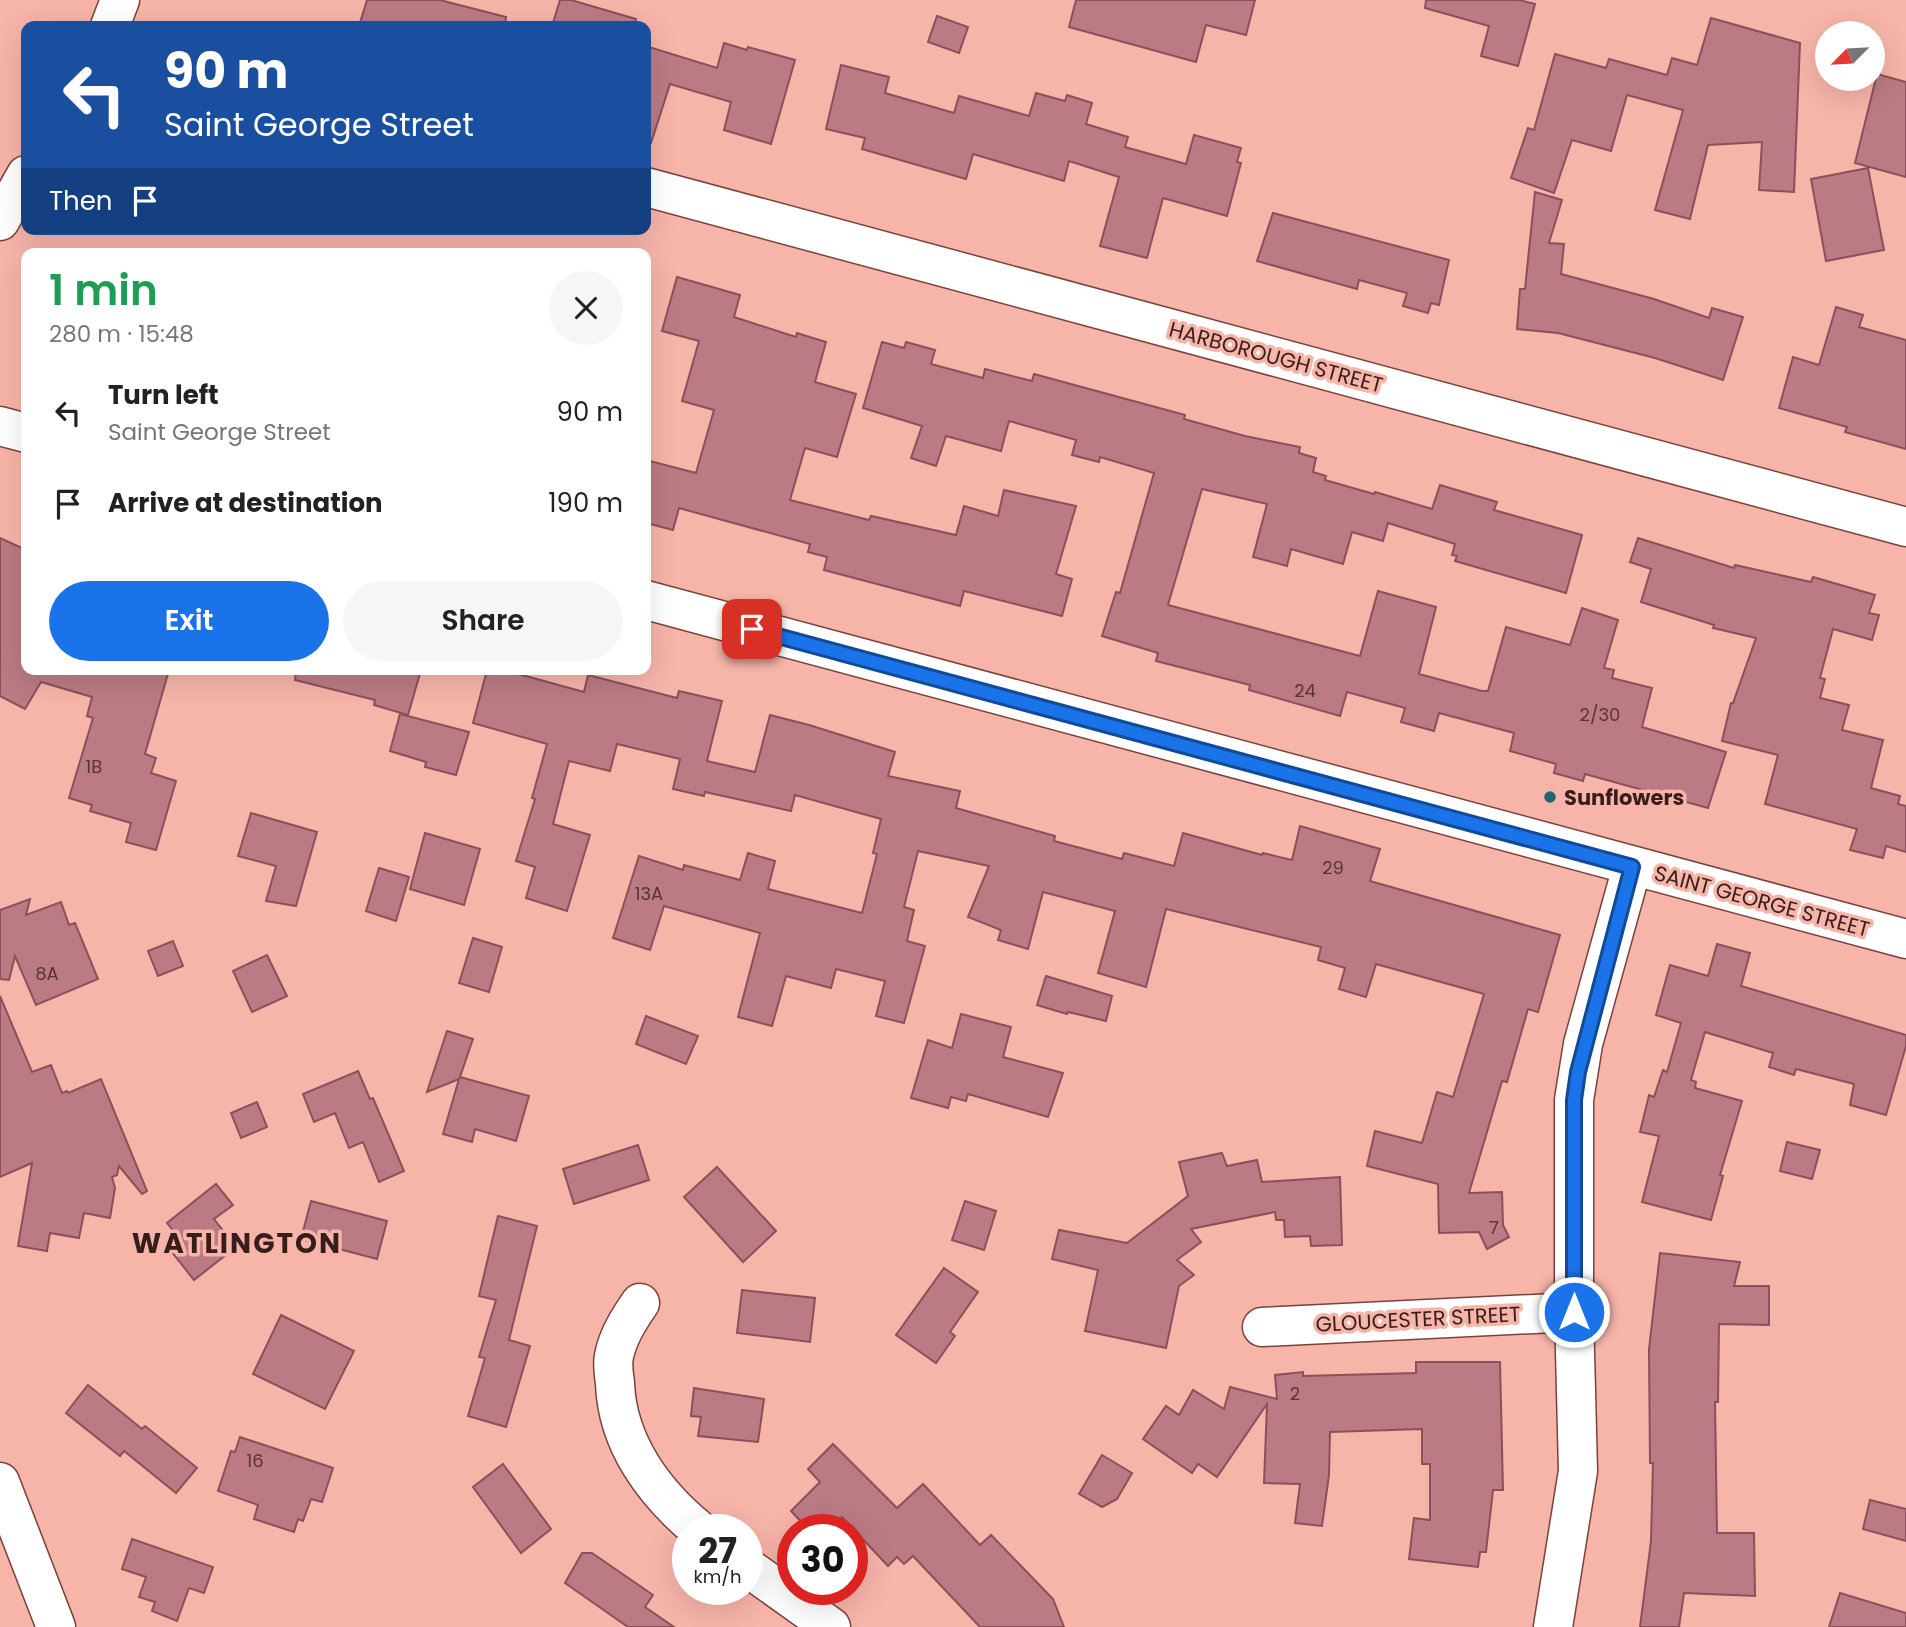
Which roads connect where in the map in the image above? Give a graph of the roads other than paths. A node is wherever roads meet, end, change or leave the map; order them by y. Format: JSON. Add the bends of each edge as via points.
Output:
{"nodes":[{"id":1,"x":120,"y":0,"type":"edge"},
{"id":2,"x":112,"y":21,"type":"edge"},
{"id":3,"x":21,"y":184,"type":"edge"},
{"id":4,"x":651,"y":188,"type":"edge"},
{"id":5,"x":0,"y":221,"type":"edge"},
{"id":6,"x":0,"y":426,"type":"edge"},
{"id":7,"x":21,"y":432,"type":"edge"},
{"id":8,"x":1906,"y":527,"type":"edge"},
{"id":9,"x":651,"y":601,"type":"edge"},
{"id":10,"x":1632,"y":867,"type":"junction"},
{"id":11,"x":1906,"y":939,"type":"edge"},
{"id":12,"x":640,"y":1303,"type":"dead end"},
{"id":13,"x":1574,"y":1312,"type":"junction"},
{"id":14,"x":1262,"y":1326,"type":"dead end"},
{"id":15,"x":0,"y":1482,"type":"edge"},
{"id":16,"x":680,"y":1514,"type":"edge"},
{"id":17,"x":763,"y":1578,"type":"edge"},
{"id":18,"x":56,"y":1627,"type":"edge"},
{"id":19,"x":831,"y":1627,"type":"edge"},
{"id":20,"x":1553,"y":1627,"type":"edge"}],
"edges":[{"from":1,"to":2,"type":"street"},
{"from":3,"to":5,"type":"street"},
{"from":4,"to":8,"type":"street","name":"HARBOROUGH STREET"},
{"from":6,"to":7,"type":"street"},
{"from":9,"to":10,"type":"street","name":"SAINT GEORGE STREET"},
{"from":10,"to":11,"type":"street","name":"SAINT GEORGE STREET"},
{"from":10,"to":13,"type":"street","via":[[1574,1100]]},
{"from":12,"to":16,"type":"street","via":[[613,1357],[615,1402],[638,1461]]},
{"from":13,"to":14,"type":"street","name":"GLOUCESTER STREET"},
{"from":13,"to":20,"type":"street","via":[[1578,1471]]},
{"from":15,"to":18,"type":"street"},
{"from":17,"to":19,"type":"street"}]}
